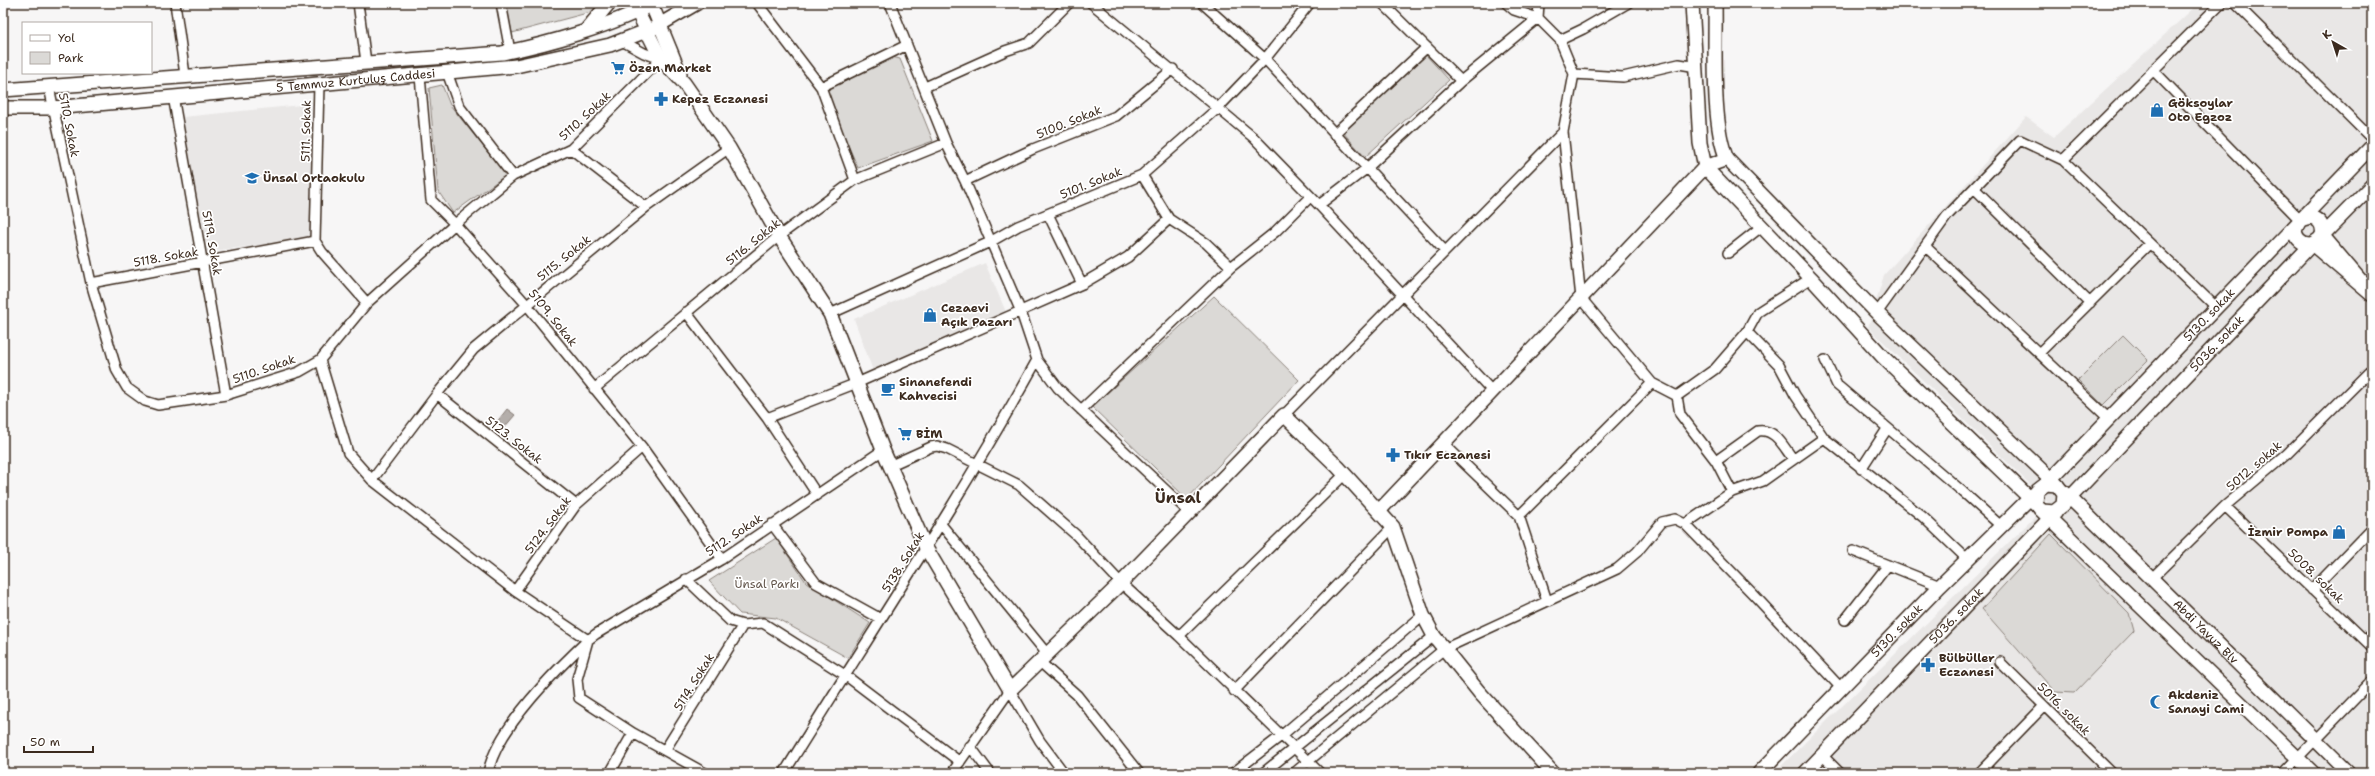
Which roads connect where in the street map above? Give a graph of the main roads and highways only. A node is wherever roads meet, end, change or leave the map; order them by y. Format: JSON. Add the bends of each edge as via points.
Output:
{"nodes":[{"id":1,"x":609,"y":3,"type":"edge"},
{"id":2,"x":697,"y":3,"type":"edge"},
{"id":3,"x":1692,"y":3,"type":"edge"},
{"id":4,"x":1715,"y":3,"type":"edge"},
{"id":5,"x":652,"y":4,"type":"edge"},
{"id":6,"x":635,"y":8,"type":"edge"},
{"id":7,"x":661,"y":24,"type":"junction"},
{"id":8,"x":586,"y":30,"type":"junction"},
{"id":9,"x":646,"y":31,"type":"junction"},
{"id":10,"x":233,"y":72,"type":"junction"},
{"id":11,"x":684,"y":83,"type":"junction"},
{"id":12,"x":3,"y":90,"type":"edge"},
{"id":13,"x":232,"y":91,"type":"junction"},
{"id":14,"x":3,"y":108,"type":"edge"},
{"id":15,"x":2372,"y":146,"type":"edge"},
{"id":16,"x":1727,"y":158,"type":"junction"},
{"id":17,"x":1705,"y":167,"type":"junction"},
{"id":18,"x":2372,"y":185,"type":"edge"},
{"id":19,"x":2300,"y":220,"type":"junction"},
{"id":20,"x":2322,"y":235,"type":"junction"},
{"id":21,"x":2312,"y":244,"type":"junction"},
{"id":22,"x":2372,"y":294,"type":"edge"},
{"id":23,"x":2050,"y":498,"type":"junction"},
{"id":24,"x":1378,"y":511,"type":"junction"},
{"id":25,"x":1810,"y":772,"type":"edge"},
{"id":26,"x":1553,"y":773,"type":"edge"},
{"id":27,"x":1760,"y":773,"type":"edge"},
{"id":28,"x":2313,"y":773,"type":"edge"},
{"id":29,"x":2349,"y":773,"type":"edge"}],
"edges":[{"from":1,"to":8,"type":"main road"},
{"from":2,"to":7,"type":"main road","name":"5 Temmuz Kurtuluş Caddesi"},
{"from":3,"to":17,"type":"main road","via":[[1700,143]]},
{"from":4,"to":16,"type":"main road","via":[[1718,117],[1722,147]]},
{"from":5,"to":6,"type":"main road","name":"5 Temmuz Kurtuluş Caddesi"},
{"from":5,"to":7,"type":"main road"},
{"from":6,"to":8,"type":"main road","name":"5 Temmuz Kurtuluş Caddesi"},
{"from":6,"to":9,"type":"main road"},
{"from":7,"to":9,"type":"main road","name":"5 Temmuz Kurtuluş Caddesi"},
{"from":7,"to":11,"type":"main road"},
{"from":8,"to":10,"type":"main road","name":"5 Temmuz Kurtuluş Caddesi","via":[[528,48],[463,57]]},
{"from":9,"to":11,"type":"main road","via":[[659,60]]},
{"from":9,"to":13,"type":"main road","name":"5 Temmuz Kurtuluş Caddesi","via":[[574,55],[516,66]]},
{"from":10,"to":12,"type":"main road","name":"5 Temmuz Kurtuluş Caddesi"},
{"from":10,"to":13,"type":"main road"},
{"from":11,"to":24,"type":"main road","via":[[728,148],[779,236],[830,314],[889,466],[926,548],[1010,690],[1121,583],[1284,415],[1345,474]]},
{"from":13,"to":14,"type":"main road","name":"5 Temmuz Kurtuluş Caddesi","via":[[53,108]]},
{"from":15,"to":19,"type":"main road","name":"5130. sokak"},
{"from":16,"to":17,"type":"main road"},
{"from":16,"to":23,"type":"main road"},
{"from":17,"to":23,"type":"main road","via":[[1883,357]]},
{"from":17,"to":24,"type":"main road"},
{"from":18,"to":20,"type":"main road","name":"5036. sokak"},
{"from":19,"to":20,"type":"main road","via":[[2310,217],[2316,219],[2322,228]]},
{"from":19,"to":21,"type":"main road","via":[[2296,226],[2297,237],[2305,244]]},
{"from":19,"to":23,"type":"main road","name":"5130. sokak","via":[[2108,418]]},
{"from":20,"to":21,"type":"main road","name":"5036. sokak"},
{"from":20,"to":22,"type":"main road","via":[[2334,246]]},
{"from":21,"to":22,"type":"main road"},
{"from":21,"to":23,"type":"main road","name":"5036. sokak"},
{"from":23,"to":25,"type":"main road","name":"5036. sokak","via":[[1822,755]]},
{"from":23,"to":27,"type":"main road","name":"5130. sokak","via":[[2001,526]]},
{"from":23,"to":28,"type":"main road"},
{"from":23,"to":29,"type":"main road","name":"Abdi Yavuz Blv","via":[[2151,579]]},
{"from":24,"to":26,"type":"main road","via":[[1393,526],[1423,615],[1434,636],[1478,692]]}]}
